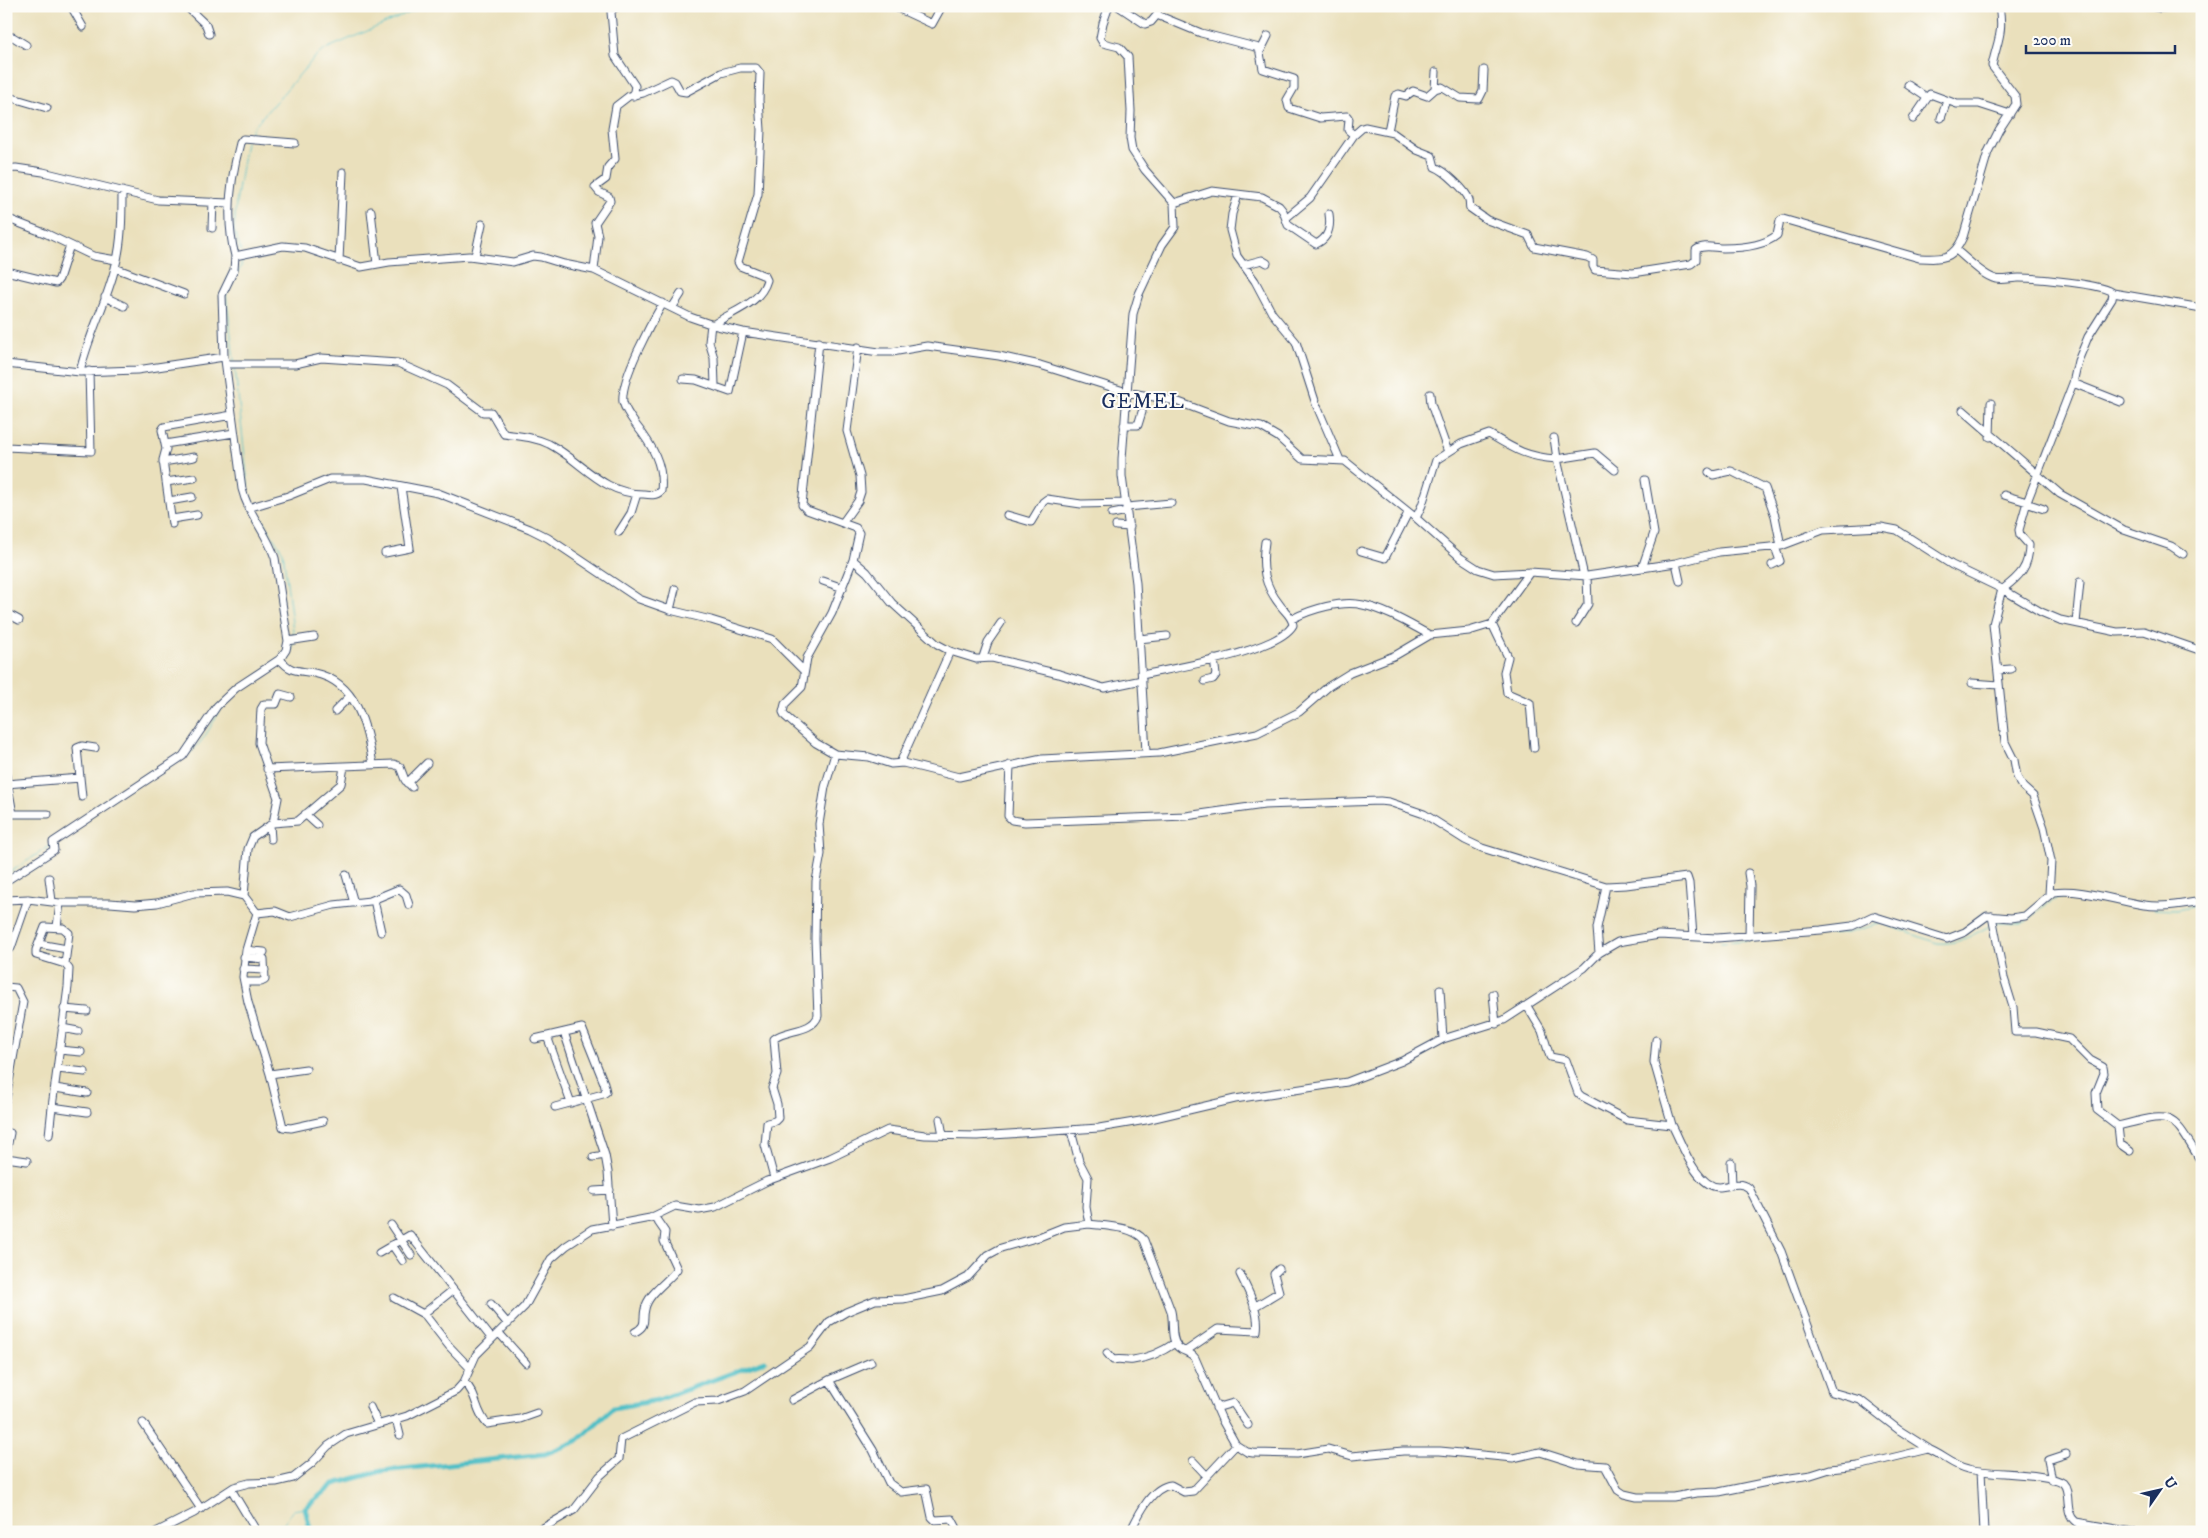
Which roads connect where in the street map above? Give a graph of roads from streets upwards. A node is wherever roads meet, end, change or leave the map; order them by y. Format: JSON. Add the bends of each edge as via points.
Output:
{"nodes":[{"id":1,"x":71,"y":6,"type":"edge"},
{"id":2,"x":186,"y":6,"type":"edge"},
{"id":3,"x":620,"y":6,"type":"edge"},
{"id":4,"x":627,"y":6,"type":"edge"},
{"id":5,"x":642,"y":6,"type":"edge"},
{"id":6,"x":893,"y":6,"type":"edge"},
{"id":7,"x":942,"y":6,"type":"edge"},
{"id":8,"x":1109,"y":6,"type":"edge"},
{"id":9,"x":1118,"y":6,"type":"edge"},
{"id":10,"x":1158,"y":6,"type":"edge"},
{"id":11,"x":1999,"y":6,"type":"edge"},
{"id":12,"x":2151,"y":6,"type":"edge"},
{"id":13,"x":2191,"y":6,"type":"edge"},
{"id":14,"x":2197,"y":6,"type":"edge"},
{"id":15,"x":2202,"y":6,"type":"edge"},
{"id":16,"x":1157,"y":15,"type":"junction"},
{"id":17,"x":83,"y":27,"type":"dead end"},
{"id":18,"x":209,"y":34,"type":"dead end"},
{"id":19,"x":1268,"y":36,"type":"dead end"},
{"id":20,"x":6,"y":38,"type":"edge"},
{"id":21,"x":26,"y":45,"type":"dead end"},
{"id":22,"x":1260,"y":50,"type":"junction"},
{"id":23,"x":1484,"y":70,"type":"dead end"},
{"id":24,"x":1436,"y":72,"type":"dead end"},
{"id":25,"x":1908,"y":85,"type":"dead end"},
{"id":26,"x":1435,"y":89,"type":"junction"},
{"id":27,"x":6,"y":96,"type":"edge"},
{"id":28,"x":633,"y":96,"type":"junction"},
{"id":29,"x":1926,"y":97,"type":"junction"},
{"id":30,"x":1947,"y":101,"type":"junction"},
{"id":31,"x":48,"y":108,"type":"dead end"},
{"id":32,"x":2010,"y":114,"type":"junction"},
{"id":33,"x":1942,"y":118,"type":"dead end"},
{"id":34,"x":1912,"y":119,"type":"dead end"},
{"id":35,"x":1388,"y":131,"type":"junction"},
{"id":36,"x":1354,"y":135,"type":"junction"},
{"id":37,"x":295,"y":143,"type":"dead end"},
{"id":38,"x":6,"y":169,"type":"edge"},
{"id":39,"x":343,"y":172,"type":"dead end"},
{"id":40,"x":122,"y":191,"type":"junction"},
{"id":41,"x":1238,"y":195,"type":"junction"},
{"id":42,"x":213,"y":202,"type":"junction"},
{"id":43,"x":228,"y":203,"type":"junction"},
{"id":44,"x":1174,"y":203,"type":"junction"},
{"id":45,"x":371,"y":211,"type":"dead end"},
{"id":46,"x":1329,"y":214,"type":"dead end"},
{"id":47,"x":6,"y":218,"type":"edge"},
{"id":48,"x":1286,"y":218,"type":"junction"},
{"id":49,"x":482,"y":224,"type":"dead end"},
{"id":50,"x":212,"y":228,"type":"dead end"},
{"id":51,"x":70,"y":244,"type":"junction"},
{"id":52,"x":1956,"y":250,"type":"junction"},
{"id":53,"x":238,"y":255,"type":"junction"},
{"id":54,"x":475,"y":256,"type":"junction"},
{"id":55,"x":116,"y":260,"type":"junction"},
{"id":56,"x":339,"y":261,"type":"junction"},
{"id":57,"x":1267,"y":263,"type":"dead end"},
{"id":58,"x":377,"y":264,"type":"junction"},
{"id":59,"x":1243,"y":265,"type":"junction"},
{"id":60,"x":115,"y":268,"type":"junction"},
{"id":61,"x":594,"y":270,"type":"junction"},
{"id":62,"x":6,"y":271,"type":"edge"},
{"id":63,"x":2113,"y":293,"type":"junction"},
{"id":64,"x":184,"y":294,"type":"dead end"},
{"id":65,"x":681,"y":294,"type":"dead end"},
{"id":66,"x":105,"y":297,"type":"junction"},
{"id":67,"x":663,"y":303,"type":"junction"},
{"id":68,"x":124,"y":306,"type":"dead end"},
{"id":69,"x":672,"y":308,"type":"junction"},
{"id":70,"x":2202,"y":308,"type":"edge"},
{"id":71,"x":712,"y":325,"type":"junction"},
{"id":72,"x":743,"y":332,"type":"junction"},
{"id":73,"x":819,"y":342,"type":"junction"},
{"id":74,"x":858,"y":347,"type":"junction"},
{"id":75,"x":228,"y":362,"type":"junction"},
{"id":76,"x":6,"y":364,"type":"edge"},
{"id":77,"x":90,"y":371,"type":"junction"},
{"id":78,"x":80,"y":372,"type":"junction"},
{"id":79,"x":684,"y":379,"type":"dead end"},
{"id":80,"x":2073,"y":383,"type":"junction"},
{"id":81,"x":715,"y":385,"type":"junction"},
{"id":82,"x":1127,"y":392,"type":"junction"},
{"id":83,"x":1430,"y":394,"type":"dead end"},
{"id":84,"x":2121,"y":402,"type":"dead end"},
{"id":85,"x":1991,"y":403,"type":"dead end"},
{"id":86,"x":1961,"y":411,"type":"dead end"},
{"id":87,"x":1142,"y":412,"type":"dead end"},
{"id":88,"x":232,"y":415,"type":"junction"},
{"id":89,"x":1124,"y":425,"type":"junction"},
{"id":90,"x":234,"y":433,"type":"junction"},
{"id":91,"x":1554,"y":438,"type":"dead end"},
{"id":92,"x":1990,"y":438,"type":"junction"},
{"id":93,"x":165,"y":444,"type":"junction"},
{"id":94,"x":6,"y":447,"type":"edge"},
{"id":95,"x":1448,"y":452,"type":"junction"},
{"id":96,"x":194,"y":457,"type":"dead end"},
{"id":97,"x":1557,"y":458,"type":"junction"},
{"id":98,"x":1340,"y":460,"type":"junction"},
{"id":99,"x":163,"y":462,"type":"junction"},
{"id":100,"x":1615,"y":470,"type":"dead end"},
{"id":101,"x":1709,"y":472,"type":"dead end"},
{"id":102,"x":2037,"y":477,"type":"junction"},
{"id":103,"x":194,"y":478,"type":"dead end"},
{"id":104,"x":1645,"y":480,"type":"dead end"},
{"id":105,"x":166,"y":482,"type":"junction"},
{"id":106,"x":401,"y":487,"type":"junction"},
{"id":107,"x":637,"y":494,"type":"junction"},
{"id":108,"x":2004,"y":495,"type":"dead end"},
{"id":109,"x":192,"y":497,"type":"dead end"},
{"id":110,"x":169,"y":501,"type":"junction"},
{"id":111,"x":2026,"y":502,"type":"junction"},
{"id":112,"x":1171,"y":503,"type":"dead end"},
{"id":113,"x":252,"y":507,"type":"junction"},
{"id":114,"x":1127,"y":507,"type":"junction"},
{"id":115,"x":2044,"y":509,"type":"dead end"},
{"id":116,"x":1408,"y":513,"type":"junction"},
{"id":117,"x":1112,"y":514,"type":"dead end"},
{"id":118,"x":196,"y":515,"type":"dead end"},
{"id":119,"x":1007,"y":515,"type":"dead end"},
{"id":120,"x":1416,"y":518,"type":"junction"},
{"id":121,"x":843,"y":522,"type":"junction"},
{"id":122,"x":1116,"y":526,"type":"dead end"},
{"id":123,"x":1130,"y":526,"type":"junction"},
{"id":124,"x":619,"y":532,"type":"dead end"},
{"id":125,"x":1264,"y":542,"type":"dead end"},
{"id":126,"x":1778,"y":547,"type":"junction"},
{"id":127,"x":1361,"y":550,"type":"dead end"},
{"id":128,"x":385,"y":553,"type":"dead end"},
{"id":129,"x":2184,"y":554,"type":"dead end"},
{"id":130,"x":853,"y":560,"type":"junction"},
{"id":131,"x":1676,"y":562,"type":"junction"},
{"id":132,"x":1772,"y":565,"type":"dead end"},
{"id":133,"x":1642,"y":568,"type":"junction"},
{"id":134,"x":1530,"y":572,"type":"junction"},
{"id":135,"x":1585,"y":576,"type":"junction"},
{"id":136,"x":823,"y":581,"type":"dead end"},
{"id":137,"x":1680,"y":581,"type":"dead end"},
{"id":138,"x":2080,"y":582,"type":"dead end"},
{"id":139,"x":843,"y":588,"type":"junction"},
{"id":140,"x":675,"y":589,"type":"dead end"},
{"id":141,"x":2002,"y":589,"type":"junction"},
{"id":142,"x":670,"y":610,"type":"junction"},
{"id":143,"x":6,"y":613,"type":"edge"},
{"id":144,"x":1292,"y":619,"type":"junction"},
{"id":145,"x":19,"y":620,"type":"dead end"},
{"id":146,"x":1001,"y":623,"type":"dead end"},
{"id":147,"x":1576,"y":623,"type":"dead end"},
{"id":148,"x":2076,"y":623,"type":"junction"},
{"id":149,"x":1492,"y":624,"type":"junction"},
{"id":150,"x":1430,"y":635,"type":"junction"},
{"id":151,"x":1167,"y":636,"type":"dead end"},
{"id":152,"x":314,"y":638,"type":"dead end"},
{"id":153,"x":1139,"y":639,"type":"junction"},
{"id":154,"x":292,"y":640,"type":"junction"},
{"id":155,"x":950,"y":651,"type":"junction"},
{"id":156,"x":2202,"y":651,"type":"edge"},
{"id":157,"x":983,"y":658,"type":"junction"},
{"id":158,"x":1214,"y":659,"type":"junction"},
{"id":159,"x":281,"y":661,"type":"junction"},
{"id":160,"x":2011,"y":669,"type":"dead end"},
{"id":161,"x":1998,"y":670,"type":"junction"},
{"id":162,"x":804,"y":671,"type":"junction"},
{"id":163,"x":1142,"y":677,"type":"junction"},
{"id":164,"x":1205,"y":681,"type":"dead end"},
{"id":165,"x":1972,"y":683,"type":"dead end"},
{"id":166,"x":1999,"y":685,"type":"junction"},
{"id":167,"x":350,"y":696,"type":"junction"},
{"id":168,"x":291,"y":697,"type":"dead end"},
{"id":169,"x":335,"y":711,"type":"dead end"},
{"id":170,"x":96,"y":748,"type":"dead end"},
{"id":171,"x":1534,"y":748,"type":"dead end"},
{"id":172,"x":1146,"y":752,"type":"junction"},
{"id":173,"x":835,"y":754,"type":"junction"},
{"id":174,"x":427,"y":763,"type":"dead end"},
{"id":175,"x":900,"y":763,"type":"junction"},
{"id":176,"x":373,"y":764,"type":"junction"},
{"id":177,"x":1010,"y":765,"type":"junction"},
{"id":178,"x":344,"y":767,"type":"junction"},
{"id":179,"x":267,"y":769,"type":"junction"},
{"id":180,"x":6,"y":775,"type":"edge"},
{"id":181,"x":80,"y":778,"type":"junction"},
{"id":182,"x":7,"y":784,"type":"edge"},
{"id":183,"x":82,"y":797,"type":"dead end"},
{"id":184,"x":48,"y":814,"type":"dead end"},
{"id":185,"x":306,"y":814,"type":"junction"},
{"id":186,"x":271,"y":824,"type":"junction"},
{"id":187,"x":318,"y":825,"type":"dead end"},
{"id":188,"x":271,"y":839,"type":"dead end"},
{"id":189,"x":1748,"y":873,"type":"dead end"},
{"id":190,"x":346,"y":875,"type":"dead end"},
{"id":191,"x":49,"y":878,"type":"dead end"},
{"id":192,"x":6,"y":881,"type":"edge"},
{"id":193,"x":1606,"y":886,"type":"junction"},
{"id":194,"x":2049,"y":894,"type":"junction"},
{"id":195,"x":244,"y":896,"type":"junction"},
{"id":196,"x":28,"y":899,"type":"junction"},
{"id":197,"x":6,"y":900,"type":"edge"},
{"id":198,"x":374,"y":900,"type":"junction"},
{"id":199,"x":2202,"y":901,"type":"edge"},
{"id":200,"x":52,"y":902,"type":"junction"},
{"id":201,"x":60,"y":903,"type":"junction"},
{"id":202,"x":354,"y":903,"type":"junction"},
{"id":203,"x":409,"y":905,"type":"dead end"},
{"id":204,"x":257,"y":913,"type":"junction"},
{"id":205,"x":1992,"y":917,"type":"junction"},
{"id":206,"x":57,"y":927,"type":"junction"},
{"id":207,"x":381,"y":932,"type":"dead end"},
{"id":208,"x":1693,"y":936,"type":"junction"},
{"id":209,"x":1749,"y":936,"type":"junction"},
{"id":210,"x":39,"y":944,"type":"junction"},
{"id":211,"x":266,"y":944,"type":"dead end"},
{"id":212,"x":11,"y":948,"type":"dead end"},
{"id":213,"x":67,"y":949,"type":"junction"},
{"id":214,"x":245,"y":953,"type":"junction"},
{"id":215,"x":1599,"y":953,"type":"junction"},
{"id":216,"x":264,"y":956,"type":"junction"},
{"id":217,"x":65,"y":964,"type":"junction"},
{"id":218,"x":243,"y":970,"type":"junction"},
{"id":219,"x":265,"y":970,"type":"junction"},
{"id":220,"x":244,"y":982,"type":"junction"},
{"id":221,"x":6,"y":987,"type":"edge"},
{"id":222,"x":1440,"y":989,"type":"dead end"},
{"id":223,"x":1493,"y":994,"type":"dead end"},
{"id":224,"x":1527,"y":1006,"type":"junction"},
{"id":225,"x":64,"y":1009,"type":"junction"},
{"id":226,"x":87,"y":1011,"type":"dead end"},
{"id":227,"x":1496,"y":1024,"type":"junction"},
{"id":228,"x":62,"y":1028,"type":"junction"},
{"id":229,"x":78,"y":1031,"type":"dead end"},
{"id":230,"x":564,"y":1032,"type":"junction"},
{"id":231,"x":547,"y":1036,"type":"junction"},
{"id":232,"x":535,"y":1039,"type":"dead end"},
{"id":233,"x":1442,"y":1039,"type":"junction"},
{"id":234,"x":1656,"y":1040,"type":"dead end"},
{"id":235,"x":59,"y":1050,"type":"junction"},
{"id":236,"x":80,"y":1052,"type":"dead end"},
{"id":237,"x":57,"y":1069,"type":"junction"},
{"id":238,"x":306,"y":1069,"type":"dead end"},
{"id":239,"x":85,"y":1072,"type":"dead end"},
{"id":240,"x":270,"y":1074,"type":"junction"},
{"id":241,"x":55,"y":1088,"type":"junction"},
{"id":242,"x":87,"y":1093,"type":"dead end"},
{"id":243,"x":6,"y":1099,"type":"edge"},
{"id":244,"x":588,"y":1099,"type":"junction"},
{"id":245,"x":571,"y":1103,"type":"junction"},
{"id":246,"x":52,"y":1107,"type":"junction"},
{"id":247,"x":555,"y":1107,"type":"dead end"},
{"id":248,"x":87,"y":1112,"type":"dead end"},
{"id":249,"x":940,"y":1120,"type":"dead end"},
{"id":250,"x":323,"y":1121,"type":"dead end"},
{"id":251,"x":1672,"y":1125,"type":"junction"},
{"id":252,"x":2118,"y":1126,"type":"junction"},
{"id":253,"x":1071,"y":1131,"type":"junction"},
{"id":254,"x":6,"y":1132,"type":"edge"},
{"id":255,"x":49,"y":1135,"type":"dead end"},
{"id":256,"x":943,"y":1135,"type":"junction"},
{"id":257,"x":2130,"y":1151,"type":"dead end"},
{"id":258,"x":6,"y":1153,"type":"edge"},
{"id":259,"x":604,"y":1155,"type":"junction"},
{"id":260,"x":594,"y":1157,"type":"dead end"},
{"id":261,"x":6,"y":1158,"type":"edge"},
{"id":262,"x":27,"y":1161,"type":"dead end"},
{"id":263,"x":1730,"y":1162,"type":"dead end"},
{"id":264,"x":2202,"y":1162,"type":"edge"},
{"id":265,"x":774,"y":1178,"type":"junction"},
{"id":266,"x":1732,"y":1185,"type":"junction"},
{"id":267,"x":610,"y":1190,"type":"junction"},
{"id":268,"x":594,"y":1191,"type":"dead end"},
{"id":269,"x":654,"y":1216,"type":"junction"},
{"id":270,"x":1089,"y":1224,"type":"junction"},
{"id":271,"x":391,"y":1225,"type":"dead end"},
{"id":272,"x":612,"y":1226,"type":"junction"},
{"id":273,"x":400,"y":1240,"type":"junction"},
{"id":274,"x":392,"y":1245,"type":"junction"},
{"id":275,"x":379,"y":1253,"type":"dead end"},
{"id":276,"x":411,"y":1256,"type":"dead end"},
{"id":277,"x":403,"y":1261,"type":"dead end"},
{"id":278,"x":1279,"y":1269,"type":"dead end"},
{"id":279,"x":1240,"y":1274,"type":"dead end"},
{"id":280,"x":453,"y":1290,"type":"junction"},
{"id":281,"x":394,"y":1298,"type":"dead end"},
{"id":282,"x":491,"y":1304,"type":"dead end"},
{"id":283,"x":1254,"y":1307,"type":"junction"},
{"id":284,"x":423,"y":1314,"type":"junction"},
{"id":285,"x":508,"y":1324,"type":"junction"},
{"id":286,"x":635,"y":1332,"type":"dead end"},
{"id":287,"x":499,"y":1333,"type":"junction"},
{"id":288,"x":492,"y":1339,"type":"junction"},
{"id":289,"x":1175,"y":1343,"type":"junction"},
{"id":290,"x":1186,"y":1351,"type":"junction"},
{"id":291,"x":1107,"y":1353,"type":"dead end"},
{"id":292,"x":871,"y":1362,"type":"dead end"},
{"id":293,"x":526,"y":1363,"type":"dead end"},
{"id":294,"x":469,"y":1367,"type":"junction"},
{"id":295,"x":829,"y":1380,"type":"junction"},
{"id":296,"x":464,"y":1382,"type":"junction"},
{"id":297,"x":792,"y":1400,"type":"dead end"},
{"id":298,"x":370,"y":1407,"type":"dead end"},
{"id":299,"x":1216,"y":1408,"type":"junction"},
{"id":300,"x":537,"y":1413,"type":"dead end"},
{"id":301,"x":396,"y":1419,"type":"junction"},
{"id":302,"x":144,"y":1423,"type":"dead end"},
{"id":303,"x":378,"y":1424,"type":"junction"},
{"id":304,"x":1248,"y":1425,"type":"dead end"},
{"id":305,"x":400,"y":1435,"type":"dead end"},
{"id":306,"x":1236,"y":1445,"type":"junction"},
{"id":307,"x":1930,"y":1449,"type":"junction"},
{"id":308,"x":2066,"y":1454,"type":"dead end"},
{"id":309,"x":1193,"y":1461,"type":"dead end"},
{"id":310,"x":1980,"y":1471,"type":"junction"},
{"id":311,"x":1207,"y":1476,"type":"junction"},
{"id":312,"x":2052,"y":1480,"type":"junction"},
{"id":313,"x":231,"y":1489,"type":"junction"},
{"id":314,"x":201,"y":1509,"type":"junction"},
{"id":315,"x":2079,"y":1524,"type":"junction"},
{"id":316,"x":256,"y":1531,"type":"edge"},
{"id":317,"x":156,"y":1532,"type":"edge"},
{"id":318,"x":536,"y":1532,"type":"edge"},
{"id":319,"x":959,"y":1532,"type":"edge"},
{"id":320,"x":1130,"y":1532,"type":"edge"},
{"id":321,"x":1984,"y":1532,"type":"edge"},
{"id":322,"x":2079,"y":1532,"type":"edge"},
{"id":323,"x":2133,"y":1532,"type":"edge"}],
"edges":[{"from":1,"to":17,"type":"street"},
{"from":2,"to":18,"type":"street","via":[[206,25]]},
{"from":3,"to":28,"type":"street","via":[[610,12],[612,43],[615,56],[635,86]]},
{"from":4,"to":5,"type":"street"},
{"from":6,"to":7,"type":"street","via":[[931,24]]},
{"from":8,"to":44,"type":"street","via":[[1100,40],[1119,47],[1128,57],[1132,150]]},
{"from":9,"to":16,"type":"street","via":[[1145,24]]},
{"from":10,"to":16,"type":"street"},
{"from":11,"to":32,"type":"street","via":[[2001,31],[1992,66],[2016,100]]},
{"from":12,"to":13,"type":"street"},
{"from":14,"to":15,"type":"street"},
{"from":16,"to":22,"type":"street","via":[[1201,33]]},
{"from":19,"to":22,"type":"street"},
{"from":20,"to":21,"type":"street","via":[[13,37]]},
{"from":22,"to":36,"type":"street","via":[[1263,68],[1294,79],[1289,108],[1320,118],[1346,116],[1349,130]]},
{"from":23,"to":26,"type":"street","via":[[1484,91],[1479,99],[1460,98],[1442,87]]},
{"from":24,"to":26,"type":"street"},
{"from":25,"to":29,"type":"street"},
{"from":26,"to":35,"type":"street","via":[[1427,96],[1412,91],[1406,96],[1395,96]]},
{"from":27,"to":31,"type":"street"},
{"from":28,"to":61,"type":"street","via":[[616,106],[612,129],[615,159],[608,167],[606,179],[595,187],[610,201],[595,223],[598,236]]},
{"from":28,"to":71,"type":"street","via":[[671,80],[680,91],[686,92],[728,70],[751,67],[760,72],[758,194],[738,262],[740,266],[765,276],[767,282],[747,305]]},
{"from":29,"to":30,"type":"street","via":[[1930,94]]},
{"from":29,"to":34,"type":"street"},
{"from":30,"to":32,"type":"street","via":[[1979,104]]},
{"from":30,"to":33,"type":"street"},
{"from":32,"to":52,"type":"street","via":[[1988,152],[1963,237]]},
{"from":35,"to":36,"type":"street","via":[[1362,128]]},
{"from":35,"to":52,"type":"street","via":[[1432,156],[1435,167],[1446,172],[1465,193],[1470,208],[1488,220],[1528,235],[1535,248],[1587,257],[1593,260],[1594,269],[1602,271],[1633,273],[1691,264],[1696,260],[1698,248],[1742,247],[1772,240],[1783,219],[1919,258],[1946,258]]},
{"from":36,"to":48,"type":"street","via":[[1310,198]]},
{"from":37,"to":43,"type":"street","via":[[245,140],[239,146]]},
{"from":38,"to":40,"type":"street","via":[[43,172]]},
{"from":39,"to":56,"type":"street"},
{"from":40,"to":42,"type":"street","via":[[158,200]]},
{"from":40,"to":55,"type":"street","via":[[121,234]]},
{"from":41,"to":44,"type":"street","via":[[1206,192]]},
{"from":41,"to":48,"type":"street","via":[[1254,195],[1269,200],[1282,209]]},
{"from":41,"to":59,"type":"street","via":[[1230,230]]},
{"from":42,"to":43,"type":"street"},
{"from":42,"to":50,"type":"street"},
{"from":43,"to":53,"type":"street","via":[[230,236]]},
{"from":44,"to":82,"type":"street","via":[[1175,227],[1162,245],[1133,314]]},
{"from":45,"to":58,"type":"street"},
{"from":46,"to":48,"type":"street","via":[[1328,232],[1316,244],[1288,225]]},
{"from":47,"to":51,"type":"street"},
{"from":49,"to":54,"type":"street"},
{"from":51,"to":55,"type":"street","via":[[93,256]]},
{"from":51,"to":62,"type":"street","via":[[56,283]]},
{"from":52,"to":63,"type":"street","via":[[1988,276],[1998,280],[2023,278],[2094,285]]},
{"from":53,"to":56,"type":"street","via":[[291,246]]},
{"from":53,"to":75,"type":"street","via":[[222,295]]},
{"from":54,"to":58,"type":"street"},
{"from":54,"to":61,"type":"street","via":[[513,262],[533,256]]},
{"from":55,"to":60,"type":"street"},
{"from":56,"to":58,"type":"street","via":[[361,267]]},
{"from":57,"to":59,"type":"street","via":[[1262,260]]},
{"from":59,"to":98,"type":"street","via":[[1298,347],[1316,404]]},
{"from":60,"to":64,"type":"street"},
{"from":60,"to":66,"type":"street"},
{"from":61,"to":67,"type":"street"},
{"from":63,"to":70,"type":"street"},
{"from":63,"to":80,"type":"street","via":[[2088,337]]},
{"from":65,"to":69,"type":"street"},
{"from":66,"to":68,"type":"street"},
{"from":66,"to":78,"type":"street"},
{"from":67,"to":69,"type":"street"},
{"from":67,"to":107,"type":"street","via":[[635,356],[623,394],[626,409],[656,454],[662,478],[658,494]]},
{"from":69,"to":71,"type":"street"},
{"from":71,"to":72,"type":"street"},
{"from":71,"to":81,"type":"street","via":[[709,342],[714,358]]},
{"from":72,"to":73,"type":"street"},
{"from":72,"to":81,"type":"street","via":[[731,391]]},
{"from":73,"to":74,"type":"street"},
{"from":73,"to":121,"type":"street","via":[[802,503],[807,510]]},
{"from":74,"to":82,"type":"street","via":[[879,352],[927,346],[965,350],[1040,365]]},
{"from":74,"to":121,"type":"street","via":[[847,431],[860,476],[861,492]]},
{"from":75,"to":77,"type":"street"},
{"from":75,"to":88,"type":"street"},
{"from":75,"to":107,"type":"street","via":[[295,364],[321,358],[398,363],[447,385],[483,412],[492,413],[502,433],[546,443],[610,488]]},
{"from":76,"to":78,"type":"street"},
{"from":77,"to":78,"type":"street"},
{"from":77,"to":94,"type":"street","via":[[91,451]]},
{"from":79,"to":81,"type":"street"},
{"from":80,"to":84,"type":"street"},
{"from":80,"to":102,"type":"street"},
{"from":82,"to":89,"type":"street"},
{"from":82,"to":98,"type":"street","via":[[1176,401],[1228,421],[1261,427],[1305,460]]},
{"from":83,"to":95,"type":"street"},
{"from":85,"to":92,"type":"street"},
{"from":86,"to":92,"type":"street"},
{"from":87,"to":89,"type":"street","via":[[1138,425]]},
{"from":88,"to":90,"type":"street"},
{"from":88,"to":93,"type":"street","via":[[164,427]]},
{"from":89,"to":114,"type":"street","via":[[1122,476]]},
{"from":90,"to":93,"type":"street"},
{"from":90,"to":113,"type":"street","via":[[242,489]]},
{"from":91,"to":97,"type":"street"},
{"from":92,"to":102,"type":"street"},
{"from":93,"to":99,"type":"street"},
{"from":95,"to":97,"type":"street","via":[[1487,434],[1528,455]]},
{"from":95,"to":120,"type":"street","via":[[1434,463]]},
{"from":96,"to":99,"type":"street"},
{"from":97,"to":100,"type":"street","via":[[1595,453]]},
{"from":97,"to":135,"type":"street"},
{"from":98,"to":116,"type":"street","via":[[1347,462]]},
{"from":99,"to":105,"type":"street"},
{"from":101,"to":126,"type":"street","via":[[1713,475],[1732,472],[1765,488],[1775,516]]},
{"from":102,"to":111,"type":"street"},
{"from":102,"to":129,"type":"street","via":[[2060,494],[2124,530],[2171,546]]},
{"from":103,"to":105,"type":"street"},
{"from":104,"to":133,"type":"street","via":[[1654,533]]},
{"from":105,"to":110,"type":"street"},
{"from":106,"to":113,"type":"street","via":[[366,479],[330,479]]},
{"from":106,"to":128,"type":"street","via":[[410,548]]},
{"from":106,"to":142,"type":"street","via":[[448,496],[530,529],[565,548],[639,599]]},
{"from":107,"to":124,"type":"street","via":[[631,513]]},
{"from":108,"to":111,"type":"street"},
{"from":109,"to":110,"type":"street"},
{"from":110,"to":118,"type":"street","via":[[172,521]]},
{"from":111,"to":115,"type":"street"},
{"from":111,"to":141,"type":"street","via":[[2019,530],[2028,543],[2028,560],[2018,577]]},
{"from":112,"to":114,"type":"street"},
{"from":113,"to":154,"type":"street","via":[[276,558]]},
{"from":114,"to":117,"type":"street"},
{"from":114,"to":119,"type":"street","via":[[1049,498],[1031,522]]},
{"from":114,"to":123,"type":"street"},
{"from":116,"to":120,"type":"street"},
{"from":116,"to":127,"type":"street","via":[[1385,558]]},
{"from":120,"to":134,"type":"street","via":[[1478,569],[1501,575]]},
{"from":121,"to":130,"type":"street","via":[[859,532]]},
{"from":122,"to":123,"type":"street"},
{"from":123,"to":153,"type":"street"},
{"from":125,"to":144,"type":"street","via":[[1265,579]]},
{"from":126,"to":131,"type":"street","via":[[1719,552]]},
{"from":126,"to":132,"type":"street","via":[[1780,561]]},
{"from":126,"to":141,"type":"street","via":[[1823,530],[1890,528],[1952,565]]},
{"from":130,"to":139,"type":"street"},
{"from":130,"to":155,"type":"street","via":[[892,603],[937,644]]},
{"from":131,"to":133,"type":"street"},
{"from":131,"to":137,"type":"street"},
{"from":133,"to":135,"type":"street"},
{"from":134,"to":135,"type":"street"},
{"from":134,"to":149,"type":"street"},
{"from":135,"to":147,"type":"street","via":[[1588,604]]},
{"from":136,"to":139,"type":"street"},
{"from":138,"to":148,"type":"street"},
{"from":139,"to":162,"type":"street","via":[[807,658]]},
{"from":140,"to":142,"type":"street"},
{"from":141,"to":148,"type":"street","via":[[2041,612]]},
{"from":141,"to":161,"type":"street","via":[[1994,621]]},
{"from":142,"to":162,"type":"street","via":[[772,639]]},
{"from":143,"to":145,"type":"street"},
{"from":144,"to":150,"type":"street","via":[[1333,606],[1360,604]]},
{"from":144,"to":158,"type":"street","via":[[1290,630],[1268,642]]},
{"from":146,"to":157,"type":"street"},
{"from":148,"to":156,"type":"street","via":[[2117,632],[2144,631]]},
{"from":149,"to":150,"type":"street","via":[[1469,631]]},
{"from":149,"to":171,"type":"street","via":[[1507,654],[1504,672],[1507,693],[1530,703]]},
{"from":150,"to":172,"type":"street","via":[[1396,655],[1350,673],[1299,712],[1262,732],[1162,752]]},
{"from":151,"to":153,"type":"street"},
{"from":152,"to":154,"type":"street"},
{"from":153,"to":163,"type":"street"},
{"from":154,"to":159,"type":"street"},
{"from":155,"to":157,"type":"street"},
{"from":155,"to":175,"type":"street"},
{"from":157,"to":163,"type":"street","via":[[1059,674],[1104,688]]},
{"from":158,"to":163,"type":"street"},
{"from":158,"to":164,"type":"street","via":[[1216,675],[1213,680]]},
{"from":159,"to":167,"type":"street","via":[[290,670],[335,680]]},
{"from":159,"to":192,"type":"street","via":[[224,699],[183,756],[54,846],[53,851]]},
{"from":160,"to":161,"type":"street"},
{"from":161,"to":166,"type":"street"},
{"from":162,"to":173,"type":"street","via":[[802,686],[785,704],[783,713]]},
{"from":163,"to":172,"type":"street"},
{"from":165,"to":166,"type":"street"},
{"from":166,"to":194,"type":"street","via":[[2006,742],[2019,782],[2033,796],[2044,828],[2051,861]]},
{"from":167,"to":169,"type":"street"},
{"from":167,"to":176,"type":"street","via":[[362,715]]},
{"from":168,"to":179,"type":"street","via":[[280,694],[276,704],[262,706],[259,743]]},
{"from":170,"to":181,"type":"street","via":[[77,748]]},
{"from":172,"to":177,"type":"street","via":[[1052,757]]},
{"from":173,"to":175,"type":"street"},
{"from":173,"to":265,"type":"street","via":[[819,824],[821,854],[816,880],[815,939],[818,1016],[811,1024],[774,1038],[776,1074],[772,1088],[778,1118],[767,1123],[764,1145]]},
{"from":174,"to":176,"type":"street","via":[[410,785],[399,766]]},
{"from":175,"to":177,"type":"street","via":[[959,777]]},
{"from":176,"to":178,"type":"street"},
{"from":177,"to":193,"type":"street","via":[[1008,813],[1018,822],[1165,818],[1264,805],[1389,802],[1424,814],[1482,848]]},
{"from":178,"to":179,"type":"street"},
{"from":178,"to":185,"type":"street","via":[[341,784]]},
{"from":179,"to":186,"type":"street","via":[[278,798]]},
{"from":180,"to":182,"type":"street"},
{"from":181,"to":182,"type":"street"},
{"from":181,"to":183,"type":"street"},
{"from":182,"to":184,"type":"street","via":[[13,814]]},
{"from":185,"to":186,"type":"street","via":[[297,822]]},
{"from":185,"to":187,"type":"street"},
{"from":186,"to":188,"type":"street"},
{"from":186,"to":195,"type":"street","via":[[255,835],[249,844]]},
{"from":189,"to":209,"type":"street"},
{"from":190,"to":202,"type":"street"},
{"from":191,"to":200,"type":"street"},
{"from":193,"to":208,"type":"street","via":[[1687,877]]},
{"from":193,"to":215,"type":"street","via":[[1597,928]]},
{"from":194,"to":199,"type":"street","via":[[2079,892],[2160,906]]},
{"from":194,"to":205,"type":"street","via":[[2025,916]]},
{"from":195,"to":201,"type":"street","via":[[208,892],[147,904]]},
{"from":195,"to":204,"type":"street"},
{"from":196,"to":197,"type":"street"},
{"from":196,"to":200,"type":"street"},
{"from":196,"to":212,"type":"street"},
{"from":198,"to":202,"type":"street"},
{"from":198,"to":203,"type":"street","via":[[401,890]]},
{"from":198,"to":207,"type":"street"},
{"from":200,"to":201,"type":"street"},
{"from":201,"to":206,"type":"street"},
{"from":202,"to":204,"type":"street","via":[[334,904],[289,917],[275,911]]},
{"from":204,"to":214,"type":"street"},
{"from":205,"to":209,"type":"street","via":[[1984,918],[1965,932],[1947,939],[1873,916],[1852,926]]},
{"from":205,"to":252,"type":"street","via":[[2013,1007],[2015,1032],[2069,1038],[2090,1060],[2102,1066],[2104,1073],[2096,1093],[2097,1109]]},
{"from":206,"to":210,"type":"street","via":[[45,927]]},
{"from":206,"to":213,"type":"street","via":[[68,932]]},
{"from":208,"to":209,"type":"street"},
{"from":208,"to":215,"type":"street","via":[[1632,938],[1612,944]]},
{"from":210,"to":213,"type":"street"},
{"from":210,"to":217,"type":"street","via":[[37,956]]},
{"from":211,"to":216,"type":"street"},
{"from":213,"to":217,"type":"street"},
{"from":214,"to":216,"type":"street"},
{"from":214,"to":218,"type":"street"},
{"from":215,"to":224,"type":"street","via":[[1584,968]]},
{"from":216,"to":219,"type":"street"},
{"from":217,"to":225,"type":"street","via":[[69,974]]},
{"from":218,"to":219,"type":"street"},
{"from":218,"to":220,"type":"street"},
{"from":219,"to":220,"type":"street","via":[[264,981]]},
{"from":220,"to":240,"type":"street"},
{"from":221,"to":243,"type":"street","via":[[16,988],[23,1000]]},
{"from":222,"to":233,"type":"street"},
{"from":223,"to":227,"type":"street"},
{"from":224,"to":227,"type":"street"},
{"from":224,"to":251,"type":"street","via":[[1542,1031],[1550,1057],[1566,1060],[1581,1096],[1627,1120]]},
{"from":225,"to":226,"type":"street"},
{"from":225,"to":228,"type":"street"},
{"from":227,"to":233,"type":"street"},
{"from":228,"to":229,"type":"street"},
{"from":228,"to":235,"type":"street"},
{"from":230,"to":231,"type":"street"},
{"from":230,"to":244,"type":"street"},
{"from":230,"to":244,"type":"street","via":[[582,1028],[601,1074],[606,1092]]},
{"from":231,"to":232,"type":"street"},
{"from":231,"to":245,"type":"street"},
{"from":233,"to":253,"type":"street","via":[[1402,1061],[1347,1082],[1235,1099],[1146,1120]]},
{"from":234,"to":251,"type":"street","via":[[1654,1062]]},
{"from":235,"to":236,"type":"street"},
{"from":235,"to":237,"type":"street"},
{"from":237,"to":239,"type":"street"},
{"from":237,"to":241,"type":"street"},
{"from":238,"to":240,"type":"street"},
{"from":240,"to":250,"type":"street","via":[[284,1128]]},
{"from":241,"to":242,"type":"street"},
{"from":241,"to":246,"type":"street"},
{"from":244,"to":245,"type":"street"},
{"from":244,"to":259,"type":"street"},
{"from":245,"to":247,"type":"street"},
{"from":246,"to":248,"type":"street"},
{"from":246,"to":255,"type":"street"},
{"from":249,"to":256,"type":"street"},
{"from":251,"to":266,"type":"street","via":[[1686,1158],[1705,1180],[1716,1187]]},
{"from":252,"to":257,"type":"street","via":[[2120,1144]]},
{"from":252,"to":264,"type":"street","via":[[2150,1117],[2169,1119],[2177,1124]]},
{"from":253,"to":256,"type":"street"},
{"from":253,"to":270,"type":"street","via":[[1079,1161],[1088,1178],[1086,1207]]},
{"from":254,"to":258,"type":"street","via":[[10,1133]]},
{"from":256,"to":265,"type":"street","via":[[884,1131],[840,1154]]},
{"from":259,"to":260,"type":"street"},
{"from":259,"to":267,"type":"street"},
{"from":261,"to":262,"type":"street"},
{"from":263,"to":266,"type":"street"},
{"from":265,"to":269,"type":"street","via":[[708,1210],[675,1206]]},
{"from":266,"to":307,"type":"street","via":[[1744,1184],[1749,1188],[1772,1229],[1832,1392],[1860,1400]]},
{"from":267,"to":268,"type":"street"},
{"from":267,"to":272,"type":"street"},
{"from":269,"to":272,"type":"street"},
{"from":269,"to":286,"type":"street","via":[[665,1232],[664,1241],[677,1269],[655,1292],[645,1308],[646,1320]]},
{"from":270,"to":289,"type":"street","via":[[1135,1233],[1144,1240],[1171,1311]]},
{"from":270,"to":318,"type":"street","via":[[1064,1227],[1001,1248],[988,1255],[968,1277],[942,1291],[903,1299],[875,1300],[833,1318],[810,1347],[745,1391],[718,1401],[695,1402],[621,1440],[620,1459],[600,1476],[576,1507]]},
{"from":271,"to":273,"type":"street"},
{"from":272,"to":285,"type":"street","via":[[586,1232],[556,1254],[525,1306]]},
{"from":273,"to":274,"type":"street"},
{"from":273,"to":276,"type":"street"},
{"from":273,"to":280,"type":"street","via":[[410,1235]]},
{"from":274,"to":275,"type":"street"},
{"from":274,"to":277,"type":"street"},
{"from":278,"to":283,"type":"street","via":[[1274,1274],[1279,1292]]},
{"from":279,"to":283,"type":"street"},
{"from":280,"to":284,"type":"street"},
{"from":280,"to":288,"type":"street"},
{"from":281,"to":284,"type":"street"},
{"from":282,"to":285,"type":"street"},
{"from":283,"to":290,"type":"street","via":[[1258,1322],[1256,1331],[1218,1329]]},
{"from":284,"to":294,"type":"street"},
{"from":285,"to":287,"type":"street"},
{"from":287,"to":288,"type":"street"},
{"from":287,"to":293,"type":"street"},
{"from":288,"to":294,"type":"street"},
{"from":289,"to":290,"type":"street"},
{"from":289,"to":291,"type":"street","via":[[1160,1354],[1133,1360],[1113,1360]]},
{"from":290,"to":299,"type":"street","via":[[1195,1358]]},
{"from":292,"to":295,"type":"street"},
{"from":294,"to":296,"type":"street"},
{"from":295,"to":297,"type":"street"},
{"from":295,"to":319,"type":"street","via":[[889,1483],[901,1492],[926,1489],[932,1517],[935,1520],[952,1519]]},
{"from":296,"to":300,"type":"street","via":[[471,1388],[486,1424]]},
{"from":296,"to":301,"type":"street","via":[[453,1392]]},
{"from":298,"to":303,"type":"street"},
{"from":299,"to":304,"type":"street","via":[[1233,1403]]},
{"from":299,"to":306,"type":"street"},
{"from":301,"to":303,"type":"street"},
{"from":301,"to":305,"type":"street"},
{"from":302,"to":314,"type":"street"},
{"from":303,"to":313,"type":"street","via":[[334,1440],[292,1478],[249,1483]]},
{"from":306,"to":307,"type":"street","via":[[1253,1454],[1297,1454],[1332,1449],[1347,1456],[1362,1457],[1403,1451],[1440,1451],[1513,1458],[1540,1452],[1575,1463],[1605,1466],[1618,1490],[1627,1495],[1670,1498],[1723,1492]]},
{"from":306,"to":311,"type":"street"},
{"from":307,"to":310,"type":"street","via":[[1956,1465]]},
{"from":308,"to":312,"type":"street","via":[[2048,1460]]},
{"from":309,"to":311,"type":"street"},
{"from":310,"to":312,"type":"street"},
{"from":310,"to":321,"type":"street"},
{"from":311,"to":320,"type":"street","via":[[1190,1492],[1171,1485],[1163,1487],[1144,1506]]},
{"from":312,"to":315,"type":"street","via":[[2064,1485],[2070,1516]]},
{"from":313,"to":314,"type":"street"},
{"from":313,"to":316,"type":"street"},
{"from":314,"to":317,"type":"street"},
{"from":315,"to":322,"type":"street"},
{"from":315,"to":323,"type":"street"}]}
